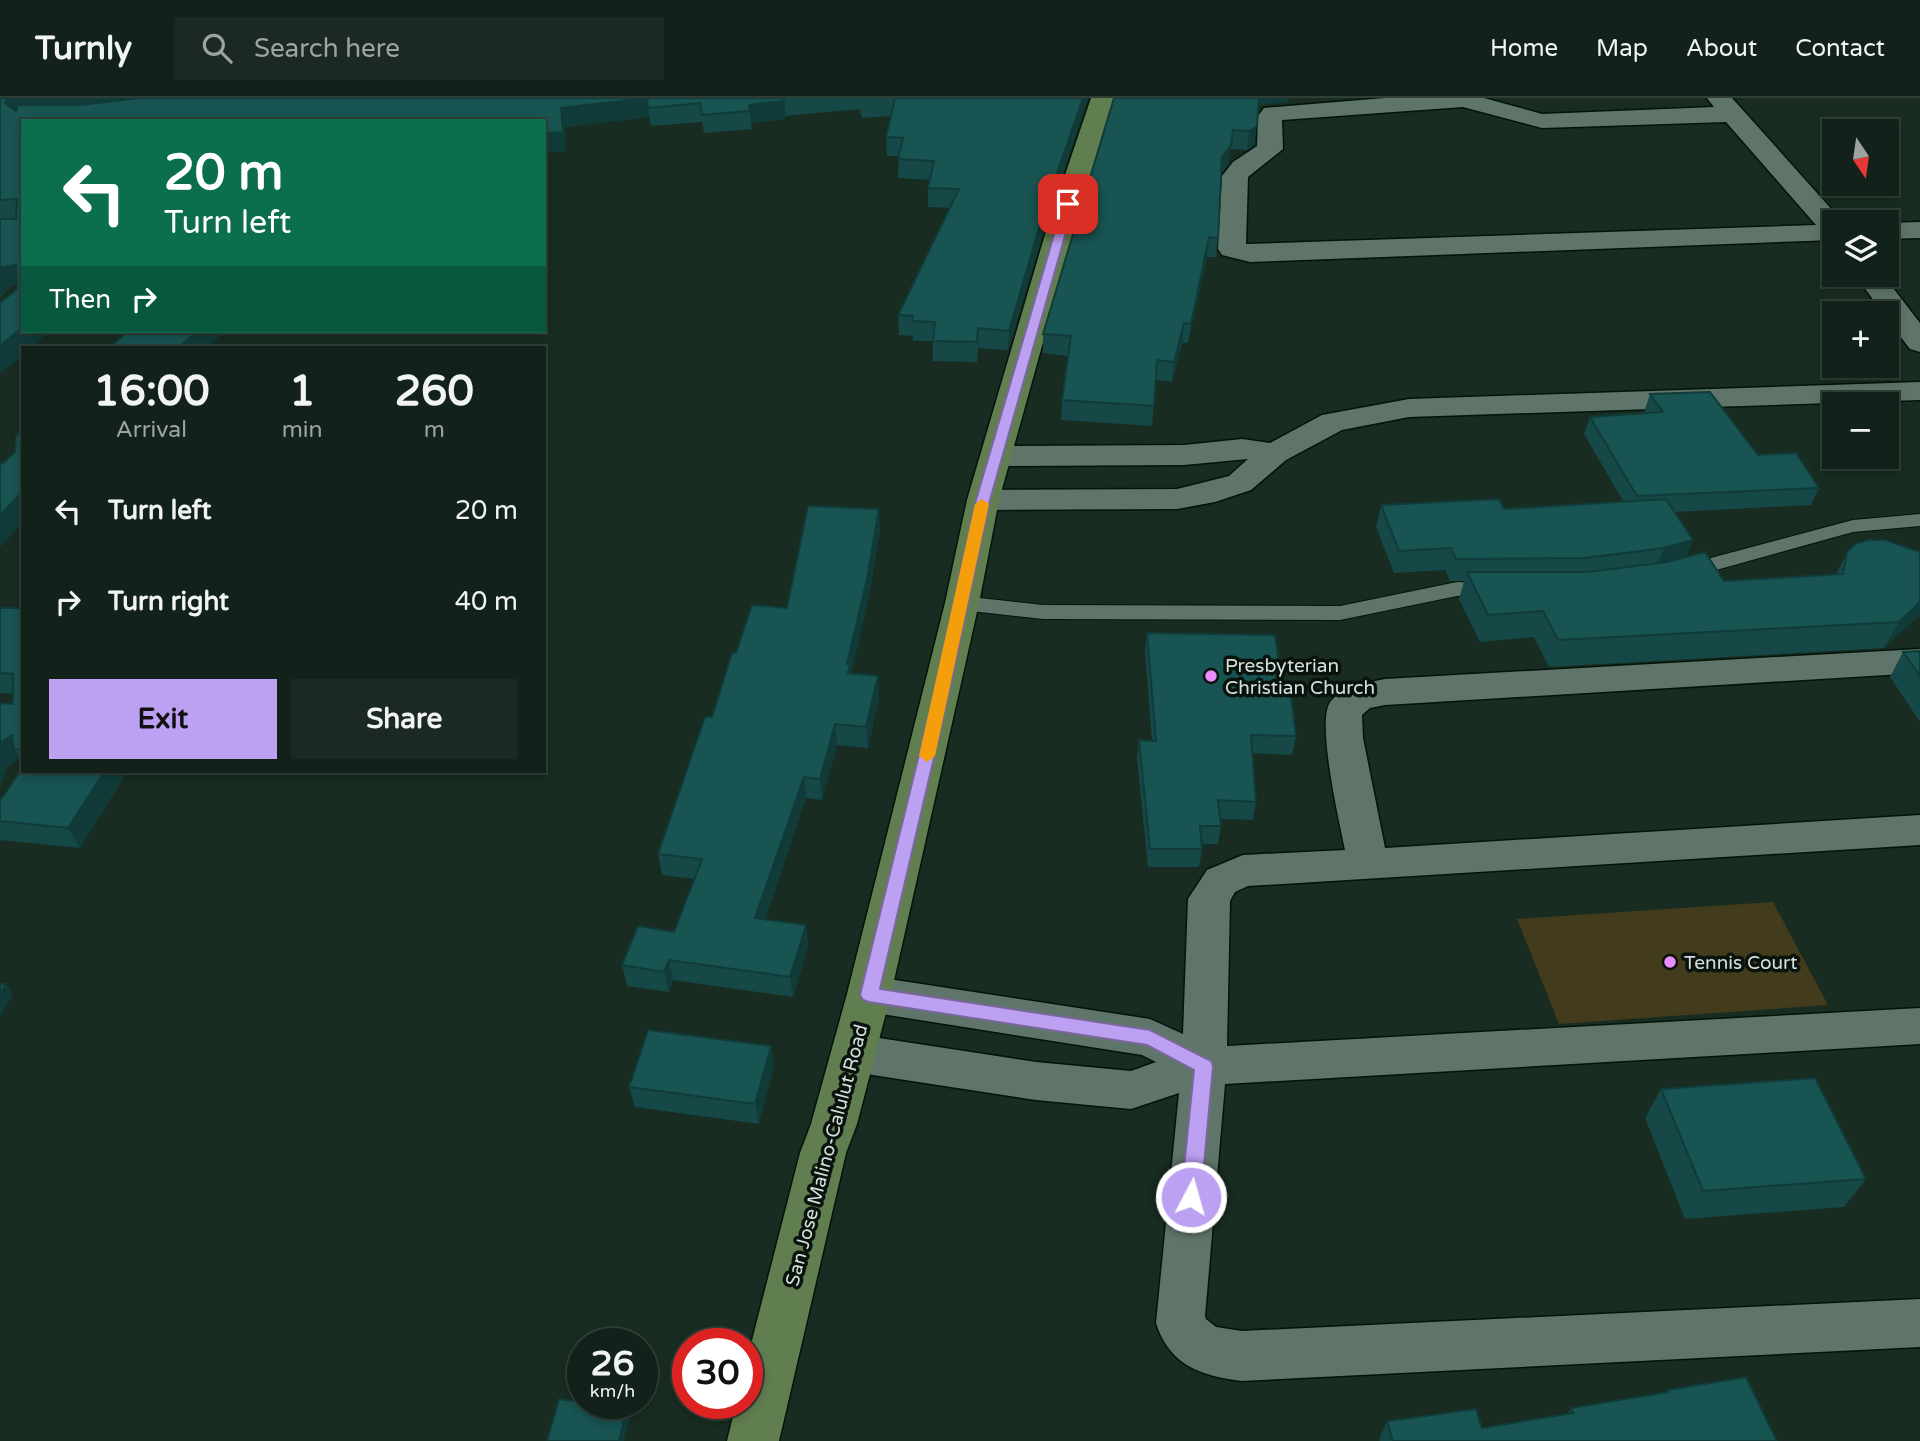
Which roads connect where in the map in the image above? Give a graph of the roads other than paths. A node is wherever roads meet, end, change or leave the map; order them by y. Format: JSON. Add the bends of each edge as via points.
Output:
{"nodes":[{"id":1,"x":1103,"y":98,"type":"edge"},
{"id":2,"x":1726,"y":106,"type":"edge"},
{"id":3,"x":1822,"y":216,"type":"edge"},
{"id":4,"x":1822,"y":230,"type":"edge"},
{"id":5,"x":1920,"y":230,"type":"edge"},
{"id":6,"x":1899,"y":231,"type":"edge"},
{"id":7,"x":1878,"y":287,"type":"edge"},
{"id":8,"x":1920,"y":343,"type":"edge"},
{"id":9,"x":1920,"y":391,"type":"edge"},
{"id":10,"x":1275,"y":453,"type":"junction"},
{"id":11,"x":1100,"y":455,"type":"junction"},
{"id":12,"x":996,"y":456,"type":"junction"},
{"id":13,"x":983,"y":500,"type":"junction"},
{"id":14,"x":1105,"y":500,"type":"junction"},
{"id":15,"x":1920,"y":520,"type":"edge"},
{"id":16,"x":1669,"y":576,"type":"edge"},
{"id":17,"x":1511,"y":589,"type":"edge"},
{"id":18,"x":962,"y":603,"type":"junction"},
{"id":19,"x":1920,"y":661,"type":"edge"},
{"id":20,"x":1920,"y":830,"type":"edge"},
{"id":21,"x":1368,"y":865,"type":"junction"},
{"id":22,"x":869,"y":995,"type":"junction"},
{"id":23,"x":1022,"y":1018,"type":"junction"},
{"id":24,"x":1920,"y":1026,"type":"edge"},
{"id":25,"x":853,"y":1053,"type":"junction"},
{"id":26,"x":1204,"y":1066,"type":"junction"},
{"id":27,"x":1017,"y":1078,"type":"junction"},
{"id":28,"x":1920,"y":1323,"type":"edge"},
{"id":29,"x":753,"y":1441,"type":"edge"}],
"edges":[{"from":1,"to":12,"type":"main road","name":"San Jose Malino-Calulut Road"},
{"from":2,"to":3,"type":"street"},
{"from":2,"to":4,"type":"street","via":[[1542,121],[1463,100],[1273,113],[1270,149],[1235,176],[1232,249],[1250,254]]},
{"from":5,"to":6,"type":"street"},
{"from":7,"to":8,"type":"street"},
{"from":9,"to":10,"type":"street","via":[[1409,408],[1333,422]]},
{"from":10,"to":11,"type":"street","via":[[1242,449],[1184,455]]},
{"from":10,"to":14,"type":"street","via":[[1240,483],[1215,492],[1177,499]]},
{"from":11,"to":12,"type":"street"},
{"from":11,"to":14,"type":"street"},
{"from":12,"to":13,"type":"main road","name":"San Jose Malino-Calulut Road"},
{"from":13,"to":14,"type":"street"},
{"from":13,"to":18,"type":"main road","name":"San Jose Malino-Calulut Road"},
{"from":15,"to":16,"type":"lane","via":[[1853,526]]},
{"from":17,"to":18,"type":"lane","via":[[1457,589],[1340,613],[1043,612]]},
{"from":18,"to":22,"type":"main road","name":"San Jose Malino-Calulut Road"},
{"from":19,"to":21,"type":"street","via":[[1385,692],[1358,698],[1343,711],[1343,738]]},
{"from":20,"to":21,"type":"street"},
{"from":21,"to":26,"type":"street","via":[[1243,870],[1221,881],[1209,899]]},
{"from":22,"to":23,"type":"street"},
{"from":22,"to":25,"type":"main road","name":"San Jose Malino-Calulut Road"},
{"from":23,"to":26,"type":"street","via":[[1150,1038]]},
{"from":23,"to":27,"type":"street"},
{"from":24,"to":26,"type":"street"},
{"from":25,"to":27,"type":"street"},
{"from":25,"to":29,"type":"main road","name":"San Jose Malino-Calulut Road","via":[[823,1153]]},
{"from":26,"to":27,"type":"street","via":[[1131,1090]]},
{"from":26,"to":28,"type":"street","via":[[1182,1328],[1193,1341],[1217,1353],[1242,1356]]}]}
